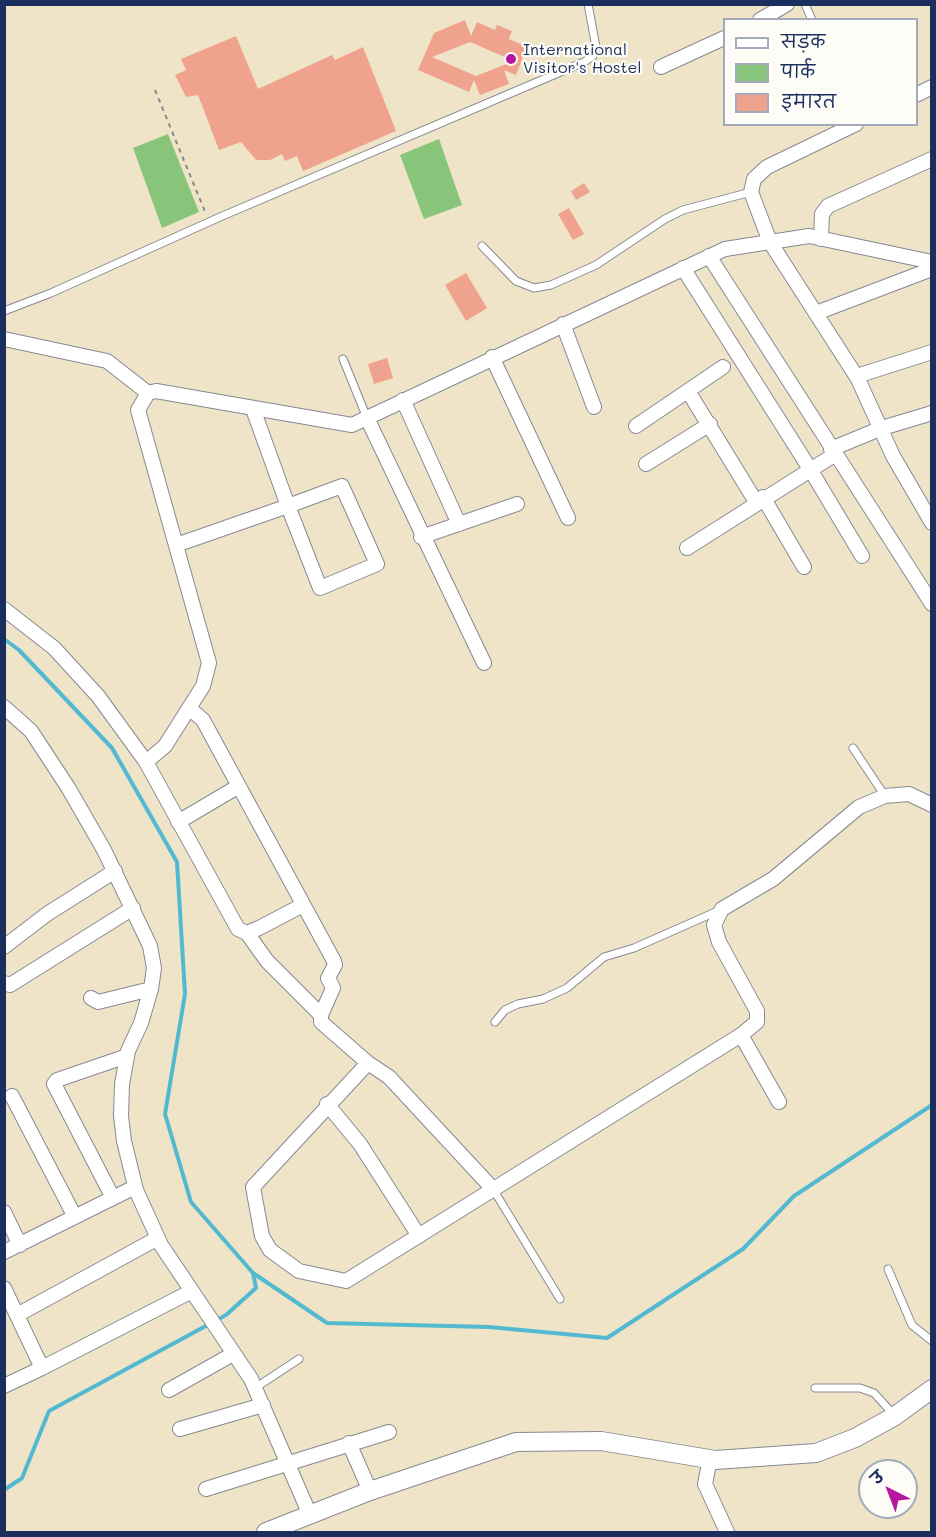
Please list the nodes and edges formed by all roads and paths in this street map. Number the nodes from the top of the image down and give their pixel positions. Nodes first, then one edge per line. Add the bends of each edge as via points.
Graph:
1 (588, 4) edge
2 (787, 4) edge
3 (805, 4) edge
4 (763, 18) edge
5 (811, 18) edge
6 (723, 38) edge
7 (660, 67) dead end
8 (932, 87) edge
9 (155, 90) dead end
10 (918, 94) edge
11 (852, 126) edge
12 (932, 159) edge
13 (751, 192) junction
14 (210, 222) junction
15 (821, 239) junction
16 (770, 242) junction
17 (482, 246) dead end
18 (709, 256) junction
19 (932, 262) edge
20 (683, 268) junction
21 (932, 269) edge
22 (4, 311) edge
23 (816, 314) junction
24 (563, 324) junction
25 (4, 339) edge
26 (932, 352) edge
27 (492, 357) junction
28 (343, 359) dead end
29 (723, 367) dead end
30 (858, 379) junction
31 (688, 391) junction
32 (148, 393) junction
33 (403, 400) junction
34 (594, 407) dead end
35 (253, 409) junction
36 (932, 413) edge
37 (367, 418) junction
38 (710, 424) junction
39 (636, 426) dead end
40 (882, 429) junction
41 (833, 452) junction
42 (646, 464) dead end
43 (810, 469) junction
44 (760, 500) junction
45 (517, 504) dead end
46 (288, 506) junction
47 (568, 518) dead end
48 (932, 523) edge
49 (459, 524) junction
50 (422, 537) junction
51 (176, 545) junction
52 (687, 548) dead end
53 (862, 556) dead end
54 (804, 567) dead end
55 (932, 604) edge
56 (4, 609) edge
57 (484, 663) dead end
58 (4, 707) edge
59 (189, 708) junction
60 (853, 748) dead end
61 (146, 762) junction
62 (239, 786) junction
63 (885, 796) junction
64 (932, 805) edge
65 (178, 822) junction
66 (115, 872) junction
67 (303, 905) junction
68 (133, 908) junction
69 (722, 909) junction
70 (247, 933) junction
71 (4, 947) edge
72 (4, 983) edge
73 (151, 988) junction
74 (91, 998) dead end
75 (321, 1015) junction
76 (495, 1022) dead end
77 (741, 1035) junction
78 (127, 1056) junction
79 (368, 1063) junction
80 (12, 1096) dead end
81 (779, 1102) dead end
82 (327, 1104) junction
83 (135, 1187) junction
84 (493, 1189) junction
85 (113, 1198) junction
86 (4, 1212) edge
87 (75, 1217) junction
88 (420, 1236) junction
89 (158, 1238) junction
90 (20, 1245) junction
91 (4, 1252) edge
92 (888, 1269) dead end
93 (4, 1288) edge
94 (190, 1292) junction
95 (560, 1299) dead end
96 (17, 1315) junction
97 (932, 1341) edge
98 (233, 1354) junction
99 (299, 1359) dead end
100 (42, 1368) junction
101 (4, 1386) edge
102 (255, 1388) junction
103 (815, 1388) dead end
104 (932, 1389) edge
105 (169, 1390) dead end
106 (932, 1399) edge
107 (263, 1405) junction
108 (895, 1416) junction
109 (180, 1429) dead end
110 (389, 1432) dead end
111 (349, 1443) junction
112 (286, 1462) junction
113 (708, 1463) junction
114 (206, 1489) dead end
115 (370, 1491) junction
116 (310, 1515) junction
117 (280, 1531) edge
118 (726, 1533) edge

1 - 14 lane via 596,47 593,56 584,62
2 - 4 street
3 - 5 lane
6 - 7 street
8 - 10 street
9 - 14 path
11 - 13 street via 767,167 754,179
12 - 15 street via 828,206 822,214
13 - 16 street
13 - 17 lane via 683,210 596,265 551,285 534,288 516,281
14 - 22 lane
15 - 16 street via 809,236
15 - 19 street
16 - 18 street via 725,249
16 - 23 street
18 - 20 street
18 - 41 street
20 - 24 street
20 - 43 street
21 - 23 street
23 - 30 street
24 - 27 street
24 - 34 street
25 - 32 street via 107,361
26 - 30 street via 862,374
27 - 33 street
27 - 47 street
28 - 37 lane
29 - 31 street
30 - 40 street
31 - 38 street
31 - 39 street
32 - 35 street via 156,391
32 - 51 street via 138,410
33 - 37 street
33 - 49 street
35 - 37 street via 352,425
35 - 46 street
36 - 40 street
37 - 50 street
38 - 42 street
38 - 44 street
40 - 41 street
40 - 48 street
41 - 43 street
41 - 55 street
43 - 44 street
43 - 53 street
44 - 52 street
44 - 54 street
45 - 49 street
46 - 46 street via 342,486 377,564 320,588
46 - 51 street
49 - 50 street
50 - 57 street
51 - 59 street via 209,663 203,686
56 - 61 street via 54,648 98,696
58 - 66 street via 30,731 69,789
59 - 61 street via 165,746
59 - 62 street via 203,720
60 - 63 lane
61 - 65 street
62 - 65 street
62 - 67 street
63 - 64 street via 909,794
63 - 69 street via 859,807 772,879
65 - 70 street via 233,923
66 - 68 street
66 - 71 street via 46,914
67 - 70 street
67 - 75 street via 335,965 328,978 333,988
68 - 72 street via 10,985
68 - 73 street via 150,946 154,968
69 - 76 lane via 604,957 567,988 504,1010
69 - 77 street via 714,925 719,942 757,1011 757,1022
70 - 75 street via 267,961
73 - 74 street via 98,1002
73 - 78 street
75 - 79 street via 325,1028
77 - 81 street
77 - 84 street
78 - 83 street via 121,1116
78 - 85 street via 54,1084
79 - 82 street
79 - 84 street via 389,1077
80 - 87 street
82 - 88 street via 360,1144
82 - 88 street via 253,1187 262,1236 270,1250 299,1271 346,1281
83 - 85 street
83 - 89 street
84 - 88 street
84 - 95 lane
85 - 87 street
86 - 90 street
87 - 90 street
89 - 94 street
89 - 96 street
90 - 91 street
92 - 97 lane via 912,1325
93 - 96 street
94 - 98 street
94 - 100 street
96 - 100 street
98 - 102 street
98 - 105 street
99 - 102 lane
100 - 101 street
102 - 107 street
103 - 108 lane via 860,1388 873,1393
104 - 108 street
106 - 113 street via 900,1423 858,1446 818,1461 766,1467
107 - 109 street
107 - 112 street
108 - 113 street via 816,1453
110 - 111 street
111 - 112 street
111 - 115 street
112 - 114 street
112 - 116 street
113 - 115 street via 601,1441 516,1442
113 - 117 street via 600,1449 518,1450
113 - 118 street via 705,1484
115 - 116 street
116 - 117 street

